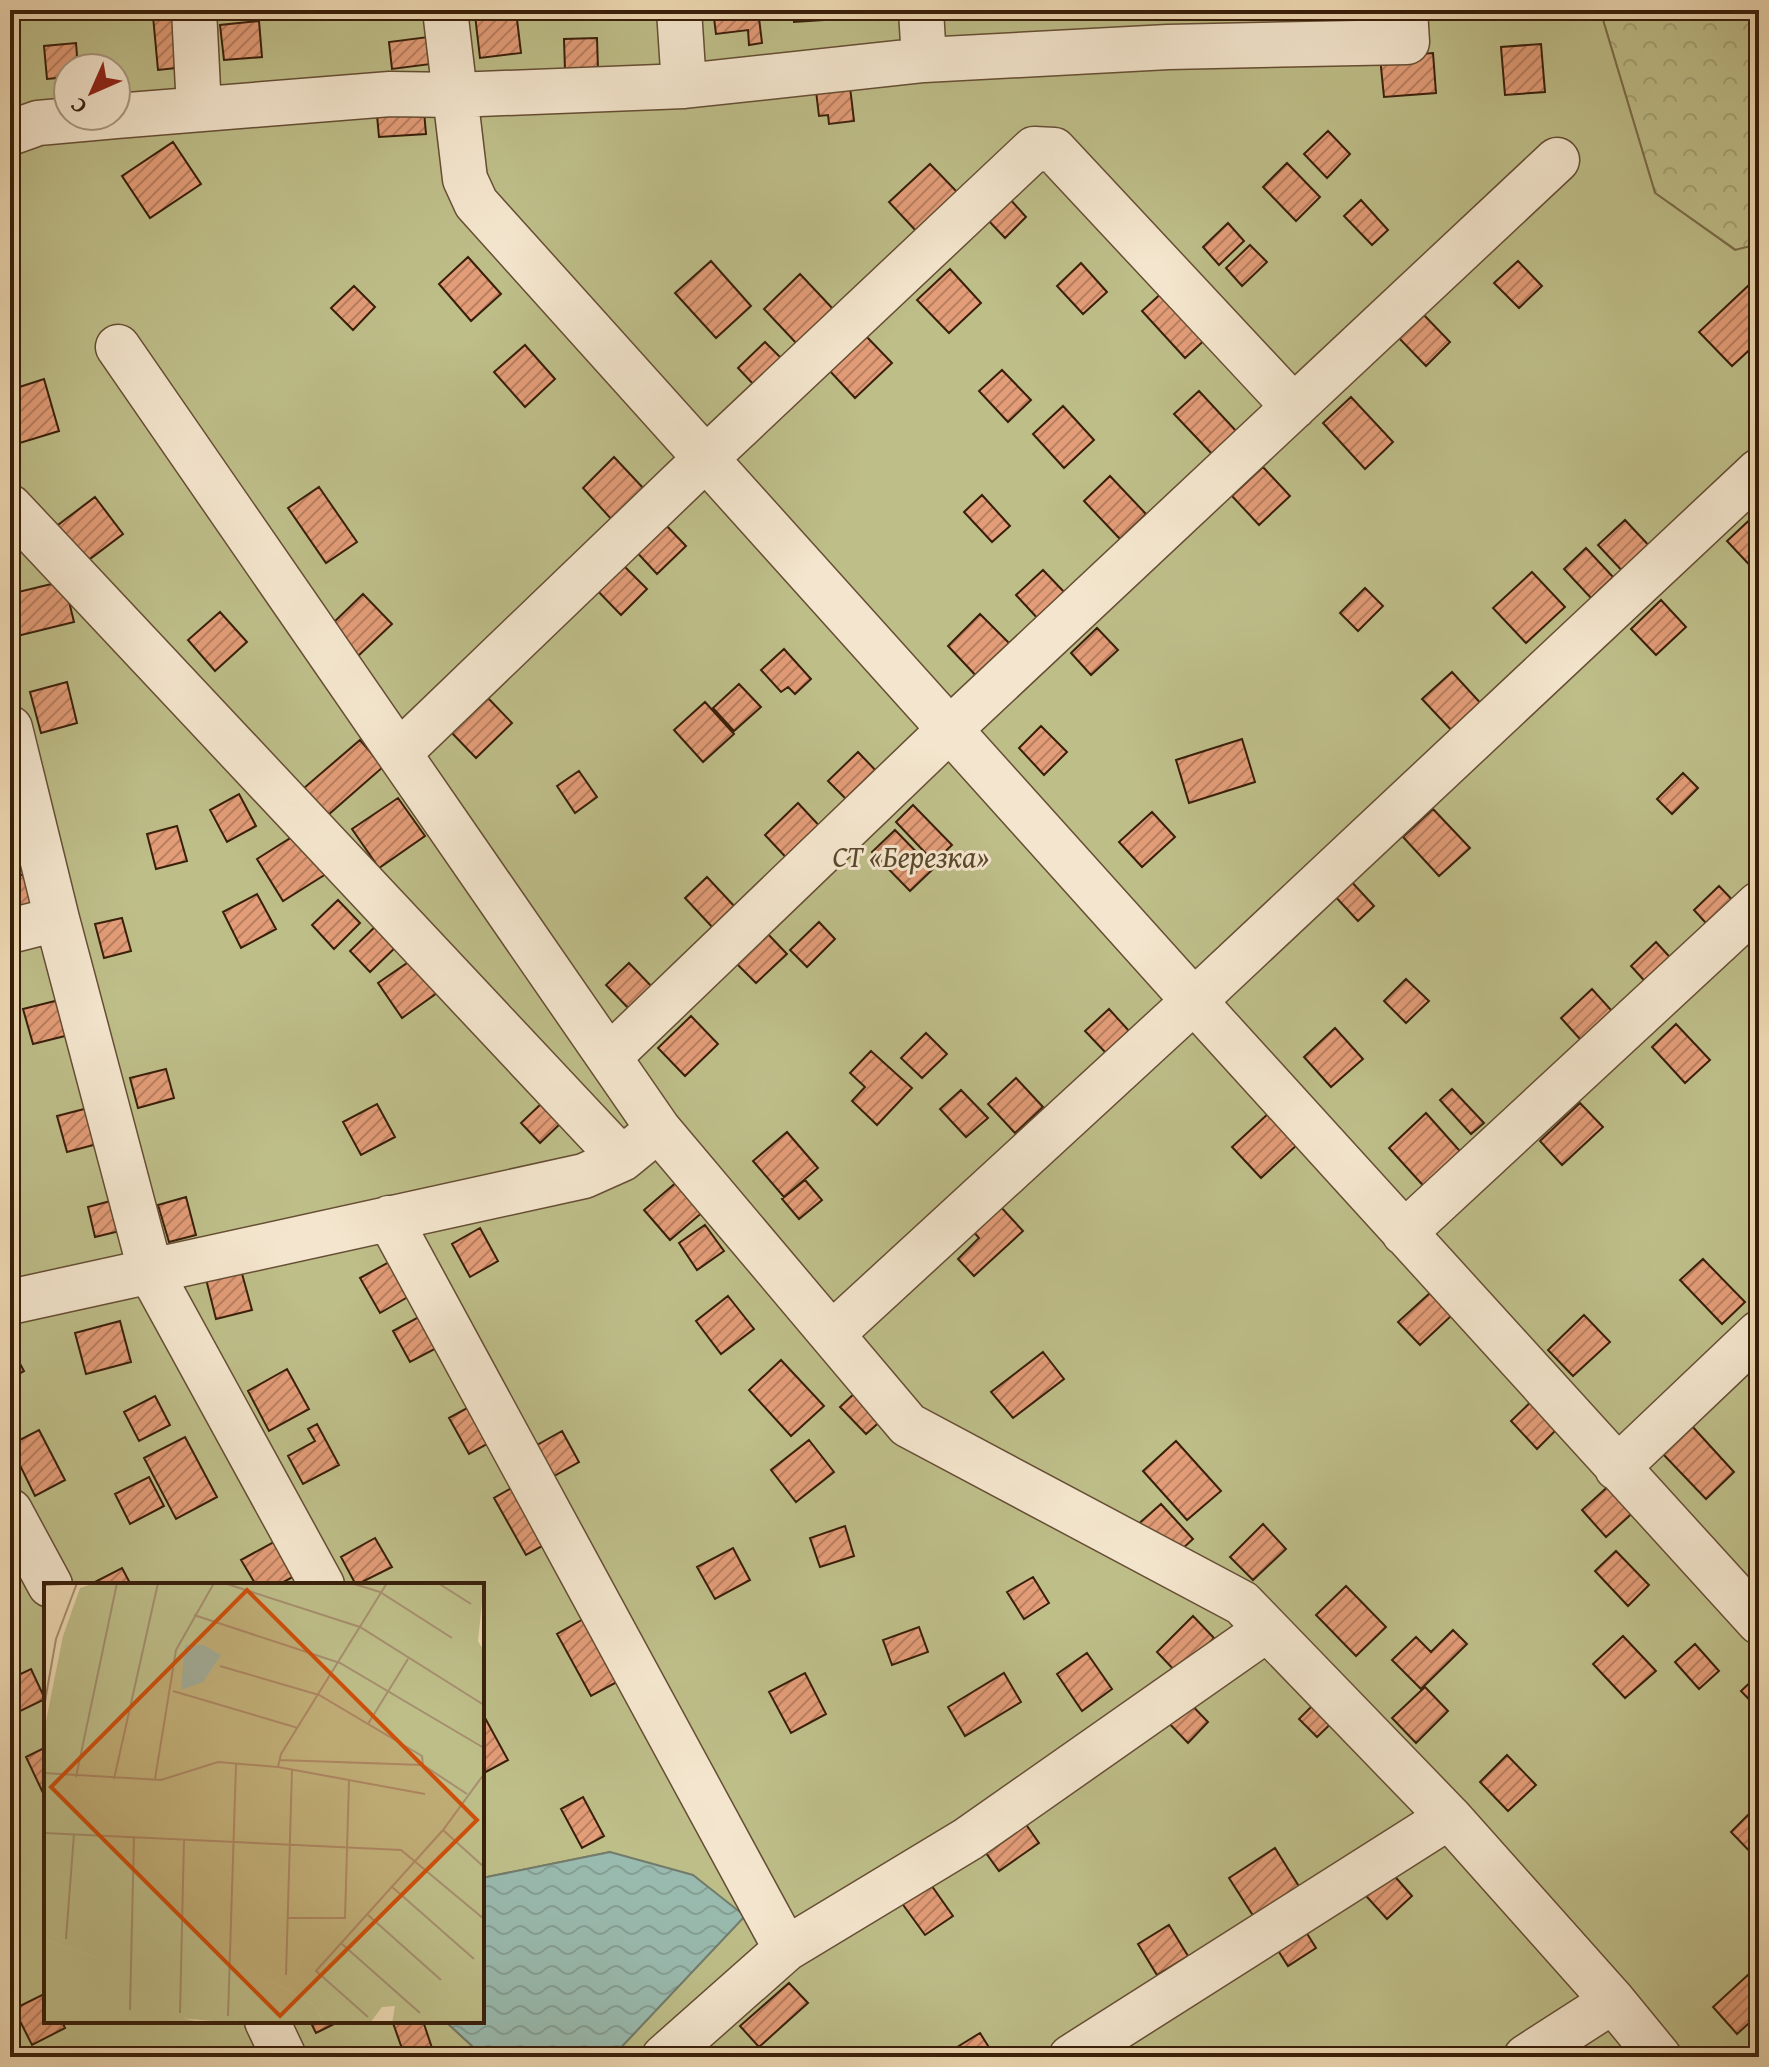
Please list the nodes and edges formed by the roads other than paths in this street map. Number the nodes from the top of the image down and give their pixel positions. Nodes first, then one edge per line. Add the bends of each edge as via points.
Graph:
1 (194, 10) edge
2 (445, 10) edge
3 (679, 10) edge
4 (921, 10) edge
5 (1406, 26) edge
6 (1167, 28) edge
7 (924, 60) junction
8 (684, 86) junction
9 (455, 95) junction
10 (199, 109) junction
11 (132, 115) edge
12 (52, 122) edge
13 (10, 133) edge
14 (1557, 160) dead end
15 (118, 347) dead end
16 (1294, 407) junction
17 (705, 459) junction
18 (1759, 471) edge
19 (10, 507) edge
20 (10, 728) edge
21 (949, 730) junction
22 (399, 753) junction
23 (1759, 904) edge
24 (57, 919) junction
25 (10, 931) edge
26 (1194, 1001) junction
27 (609, 1057) junction
28 (659, 1130) junction
29 (622, 1159) junction
30 (389, 1218) junction
31 (1404, 1233) junction
32 (151, 1273) junction
33 (10, 1302) edge
34 (1759, 1333) edge
35 (832, 1334) junction
36 (1617, 1468) junction
37 (10, 1511) edge
38 (49, 1583) edge
39 (321, 1583) edge
40 (1759, 1622) edge
41 (1266, 1630) junction
42 (1449, 1817) junction
43 (786, 1949) junction
44 (1613, 2001) junction
45 (268, 2023) edge
46 (284, 2057) edge
47 (664, 2057) edge
48 (1071, 2057) edge
49 (1526, 2057) edge
50 (1659, 2057) edge

1 - 10 street
2 - 9 street
3 - 8 street
4 - 7 street
5 - 6 street
6 - 7 street
7 - 8 street
8 - 9 street
9 - 10 street via 390,94
9 - 17 street via 465,179 476,203
10 - 11 street
12 - 13 street
14 - 16 street
15 - 22 street
16 - 17 street via 1054,150 1034,149
16 - 21 street
17 - 21 street
17 - 22 street
18 - 26 street
19 - 29 street
20 - 24 street
21 - 26 street
21 - 27 street
22 - 27 street
23 - 31 street
24 - 25 street
24 - 32 street
26 - 31 street
26 - 35 street
27 - 28 street
28 - 29 street
28 - 35 street
29 - 30 street via 584,1176
30 - 32 street
30 - 43 street
31 - 36 street
32 - 33 street
32 - 39 street
34 - 36 street
35 - 41 street via 908,1425 1242,1603
36 - 40 street
37 - 38 street
41 - 42 street
41 - 43 street via 968,1839
42 - 44 street
42 - 48 street
43 - 47 street
44 - 49 street
44 - 50 street
45 - 46 street

